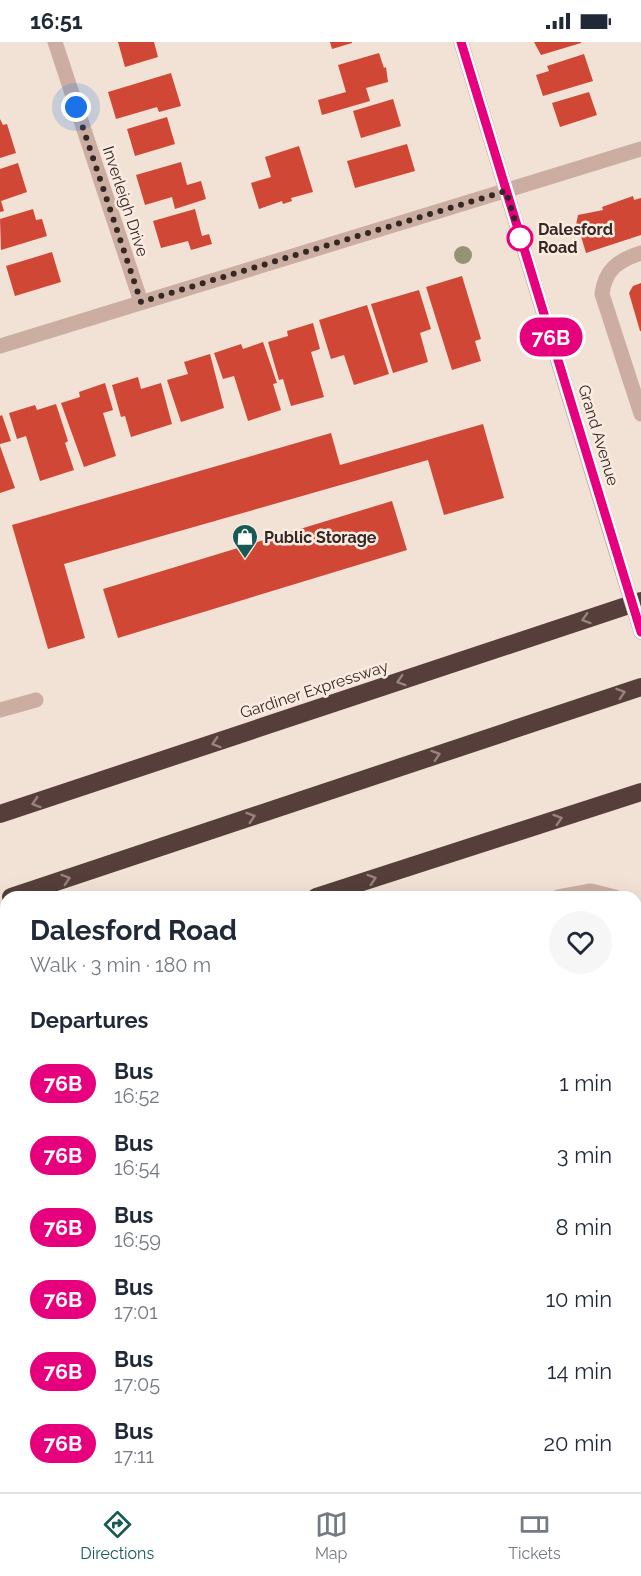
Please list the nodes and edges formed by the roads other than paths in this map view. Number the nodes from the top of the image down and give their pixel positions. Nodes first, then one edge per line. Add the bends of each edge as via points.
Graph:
1 (55, 42) edge
2 (460, 42) edge
3 (641, 149) edge
4 (506, 191) junction
5 (641, 253) edge
6 (141, 302) junction
7 (0, 346) edge
8 (641, 414) edge
9 (641, 601) edge
10 (641, 632) edge
11 (641, 687) edge
12 (36, 700) dead end
13 (0, 710) edge
14 (641, 792) edge
15 (0, 814) edge
16 (29, 891) edge
17 (335, 891) edge

1 - 6 street, Inverleigh Drive
2 - 4 street, Grand Avenue
3 - 4 street
4 - 6 street
4 - 10 street, Grand Avenue, bridge
5 - 8 street via 614,265 606,275 603,294
6 - 7 street
9 -> 15 highway, Gardiner Expressway
16 -> 11 highway
12 - 13 street
17 -> 14 highway

